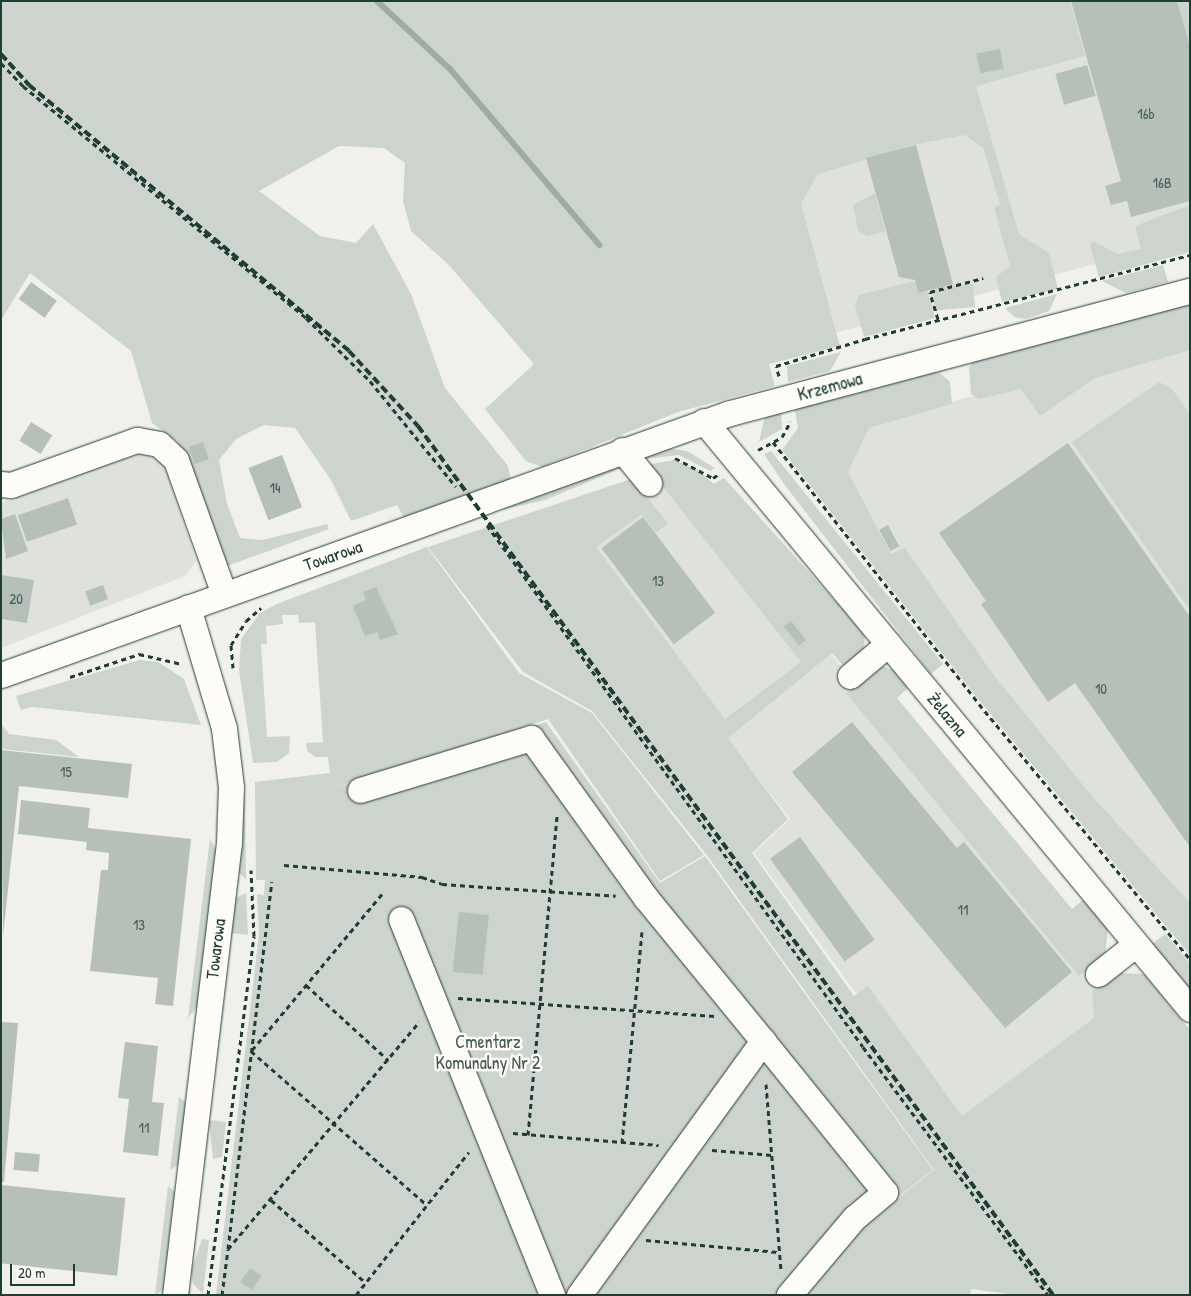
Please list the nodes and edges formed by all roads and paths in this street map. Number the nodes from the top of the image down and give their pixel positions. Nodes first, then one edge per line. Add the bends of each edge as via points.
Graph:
1 (1, 63) edge
2 (1190, 255) edge
3 (983, 278) dead end
4 (1190, 291) edge
5 (938, 319) junction
6 (785, 398) junction
7 (704, 421) junction
8 (773, 442) dead end
9 (622, 450) junction
10 (649, 483) dead end
11 (1, 484) edge
12 (478, 514) junction
13 (224, 594) junction
14 (264, 605) dead end
15 (188, 607) junction
16 (888, 644) junction
17 (231, 645) junction
18 (204, 655) junction
19 (177, 665) junction
20 (182, 672) dead end
21 (234, 673) dead end
22 (1, 676) edge
23 (850, 676) dead end
24 (66, 678) dead end
25 (560, 778) junction
26 (360, 790) dead end
27 (250, 859) dead end
28 (284, 865) dead end
29 (272, 882) dead end
30 (550, 893) junction
31 (382, 894) dead end
32 (646, 898) junction
33 (401, 919) dead end
34 (1136, 944) junction
35 (1190, 959) edge
36 (1098, 974) dead end
37 (306, 985) junction
38 (1190, 1009) edge
39 (763, 1041) junction
40 (251, 1051) junction
41 (388, 1060) dead end
42 (766, 1079) dead end
43 (486, 1131) junction
44 (528, 1135) junction
45 (622, 1143) junction
46 (686, 1148) junction
47 (772, 1155) junction
48 (271, 1200) dead end
49 (428, 1205) junction
50 (620, 1238) junction
51 (228, 1249) dead end
52 (779, 1252) junction
53 (366, 1283) junction
54 (786, 1286) edge
55 (175, 1295) edge
56 (208, 1295) edge
57 (356, 1295) edge
58 (552, 1295) edge
59 (579, 1295) edge
60 (1048, 1295) edge

1 - 12 path via 37,97 306,318 413,431
2 - 5 path
3 - 5 path via 930,292
4 - 6 street, Krzemowa
5 - 6 path via 776,366
6 - 7 street, Krzemowa
7 - 9 street, Krzemowa
7 - 16 street, Żelazna
8 - 35 path via 979,704
9 - 10 street
9 - 12 street, Krzemowa
11 - 13 street via 12,485 137,440 159,444 176,460
12 - 13 street, Towarowa
12 - 60 path via 862,1047
13 - 15 street, Towarowa
14 - 17 path via 246,621
15 - 18 street, Towarowa
15 - 22 street, Towarowa
16 - 23 street
16 - 34 street, Żelazna
17 - 18 path
17 - 21 path
18 - 19 path
18 - 55 street, Towarowa via 229,755 230,816
19 - 20 path
19 - 24 path via 160,656 140,654
25 - 26 street via 531,738
25 - 30 path
25 - 32 street
27 - 56 path via 254,936
28 - 30 path
29 - 40 path
30 - 32 path
30 - 44 path
31 - 37 path
32 - 39 street
32 - 45 path
33 - 43 street
34 - 36 street
34 - 38 street, Żelazna
37 - 40 path
37 - 41 path
39 - 46 street
39 - 54 street via 886,1192 854,1218
40 - 49 path
40 - 51 path
42 - 47 path
43 - 44 path
43 - 49 path
43 - 58 street
44 - 45 path
45 - 46 path
46 - 47 path
46 - 50 street
47 - 52 path
48 - 53 path
49 - 53 path
50 - 52 path
50 - 59 street
52 - 54 path
53 - 57 path

